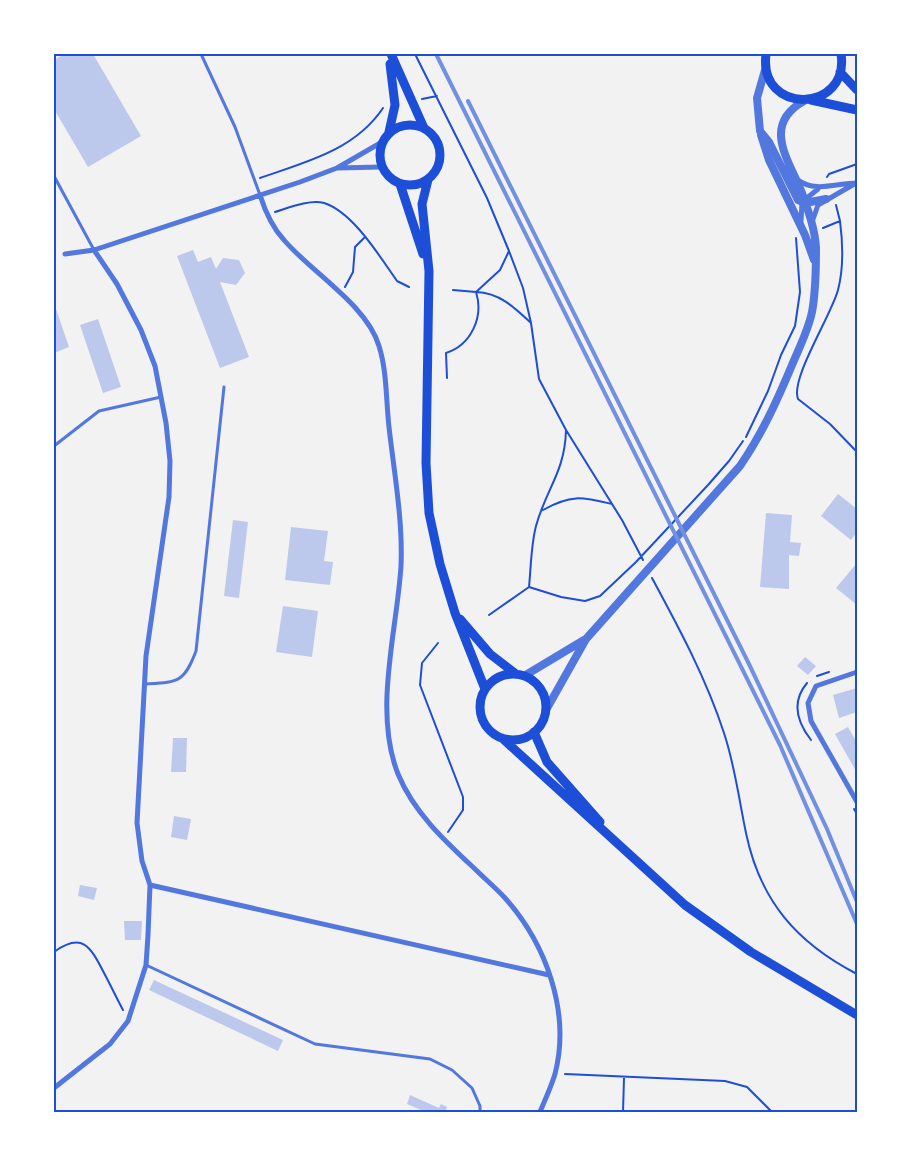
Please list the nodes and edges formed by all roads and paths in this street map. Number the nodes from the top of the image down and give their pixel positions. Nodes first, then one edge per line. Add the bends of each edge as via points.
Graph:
1 (202, 54) edge
2 (387, 54) edge
3 (391, 54) edge
4 (414, 54) edge
5 (766, 54) edge
6 (842, 54) edge
7 (765, 70) junction
8 (840, 72) junction
9 (857, 90) edge
10 (437, 96) junction
11 (808, 100) junction
12 (412, 101) junction
13 (395, 105) junction
14 (857, 110) edge
15 (424, 128) junction
16 (760, 131) junction
17 (389, 132) junction
18 (382, 142) junction
19 (857, 164) edge
20 (382, 167) junction
21 (336, 168) junction
22 (54, 176) edge
23 (795, 179) junction
24 (254, 180) junction
25 (428, 180) junction
26 (857, 183) edge
27 (400, 184) junction
28 (829, 185) junction
29 (820, 187) junction
30 (260, 195) junction
31 (830, 197) junction
32 (803, 201) junction
33 (266, 215) junction
34 (840, 221) junction
35 (812, 224) junction
36 (807, 232) junction
37 (364, 238) junction
38 (94, 250) junction
39 (508, 250) junction
40 (65, 254) dead end
41 (429, 271) junction
42 (409, 287) dead end
43 (453, 290) dead end
44 (476, 292) junction
45 (342, 295) junction
46 (531, 323) junction
47 (447, 378) dead end
48 (224, 387) dead end
49 (161, 397) junction
50 (566, 430) junction
51 (54, 446) edge
52 (857, 452) edge
53 (612, 504) junction
54 (542, 511) junction
55 (622, 520) dead end
56 (529, 587) junction
57 (664, 600) dead end
58 (455, 613) junction
59 (489, 615) dead end
60 (586, 638) junction
61 (438, 643) dead end
62 (857, 672) edge
63 (520, 675) junction
64 (145, 684) junction
65 (485, 690) junction
66 (546, 710) junction
67 (534, 732) junction
68 (502, 738) junction
69 (857, 802) edge
70 (442, 838) junction
71 (632, 858) junction
72 (150, 885) junction
73 (54, 952) edge
74 (146, 965) junction
75 (857, 974) edge
76 (550, 976) junction
77 (857, 1014) edge
78 (128, 1021) junction
79 (555, 1073) junction
80 (624, 1078) junction
81 (54, 1088) edge
82 (480, 1112) edge
83 (540, 1112) edge
84 (623, 1112) edge
85 (772, 1112) edge

1 - 24 lane via 235,127
2 - 13 main road via 393,73
3 - 12 main road
4 - 10 path
5 - 7 main road
6 - 8 main road
7 - 11 main road via 777,91
7 - 16 street via 757,98
8 - 9 main road
8 - 11 main road via 829,90
10 - 12 path
10 - 39 path via 487,198
11 - 14 main road
11 - 23 street via 789,112 780,136 781,147
12 - 15 main road
13 - 17 main road
13 - 24 path via 384,107 370,126 333,151
15 - 17 main road via 403,126
15 - 25 main road via 438,144 440,163
16 - 32 street via 769,142 795,196
16 - 36 street via 769,160
17 - 18 main road
18 - 20 main road via 379,158
18 - 21 street
19 - 28 path via 828,174
20 - 21 street
20 - 27 main road via 390,178
21 - 30 street
22 - 38 lane
23 - 29 street via 807,186
23 - 32 street
24 - 30 lane
25 - 27 main road via 414,185
25 - 41 main road via 422,204
26 - 28 street
26 - 31 street
27 - 41 main road
28 - 29 street
29 - 32 street
30 - 33 street
30 - 38 street
31 - 32 street
31 - 34 path
31 - 35 street via 818,205
32 - 35 street
32 - 36 street via 800,216
33 - 37 path via 323,202 346,215
33 - 45 street via 283,239
34 - 36 path
34 - 52 path via 843,248 838,290 823,330 800,372 796,394
35 - 36 street
36 - 56 path via 798,236 794,243 799,263 800,292 795,326 765,399 729,462 600,596 586,600 561,598
36 - 60 street via 815,262 815,293 805,335 758,440 718,493
37 - 42 path via 397,281
37 - 45 path via 355,247 352,272
38 - 40 street
38 - 49 street via 117,284 141,330 155,366
39 - 44 path via 500,270
39 - 46 path via 523,288
41 - 58 main road via 426,463 429,513
43 - 44 path
44 - 46 path via 491,293 510,304
44 - 47 path via 480,304 479,318 459,349 446,353
45 - 70 street via 362,315 379,344 385,386 401,563 388,687 388,730 398,772 411,800
46 - 50 path via 539,379
48 - 64 lane via 196,651 188,672 172,682
49 - 51 lane via 100,411
49 - 64 street via 170,461 169,497 146,656
50 - 53 path
50 - 54 path via 566,448
53 - 54 path via 584,497 570,498
53 - 55 path
54 - 56 path via 536,526
56 - 59 path
57 - 75 path via 703,676 724,734 740,794 746,834 765,891 803,938
58 - 63 main road via 490,654
58 - 65 main road
60 - 63 street
60 - 66 street
61 - 70 path via 422,663 420,685 463,797 463,810
62 - 69 street via 816,686 808,703 811,722
63 - 65 main road via 507,674 493,681
63 - 66 main road via 540,687 546,700
64 - 72 street via 137,824 142,861
65 - 68 main road via 480,709 482,720 490,731
66 - 67 main road
67 - 68 main road via 516,740
67 - 71 main road via 547,762
68 - 71 main road
70 - 76 street via 505,898 525,924
71 - 77 main road via 718,931
72 - 74 street
72 - 76 street
73 - 78 path via 64,945 78,942 92,948
74 - 78 street
74 - 82 lane via 315,1044 430,1059 452,1070 472,1088
76 - 79 street via 558,1004 560,1038
78 - 81 street via 103,1050
79 - 80 path
79 - 83 street
80 - 84 path
80 - 85 path via 725,1081 746,1087

